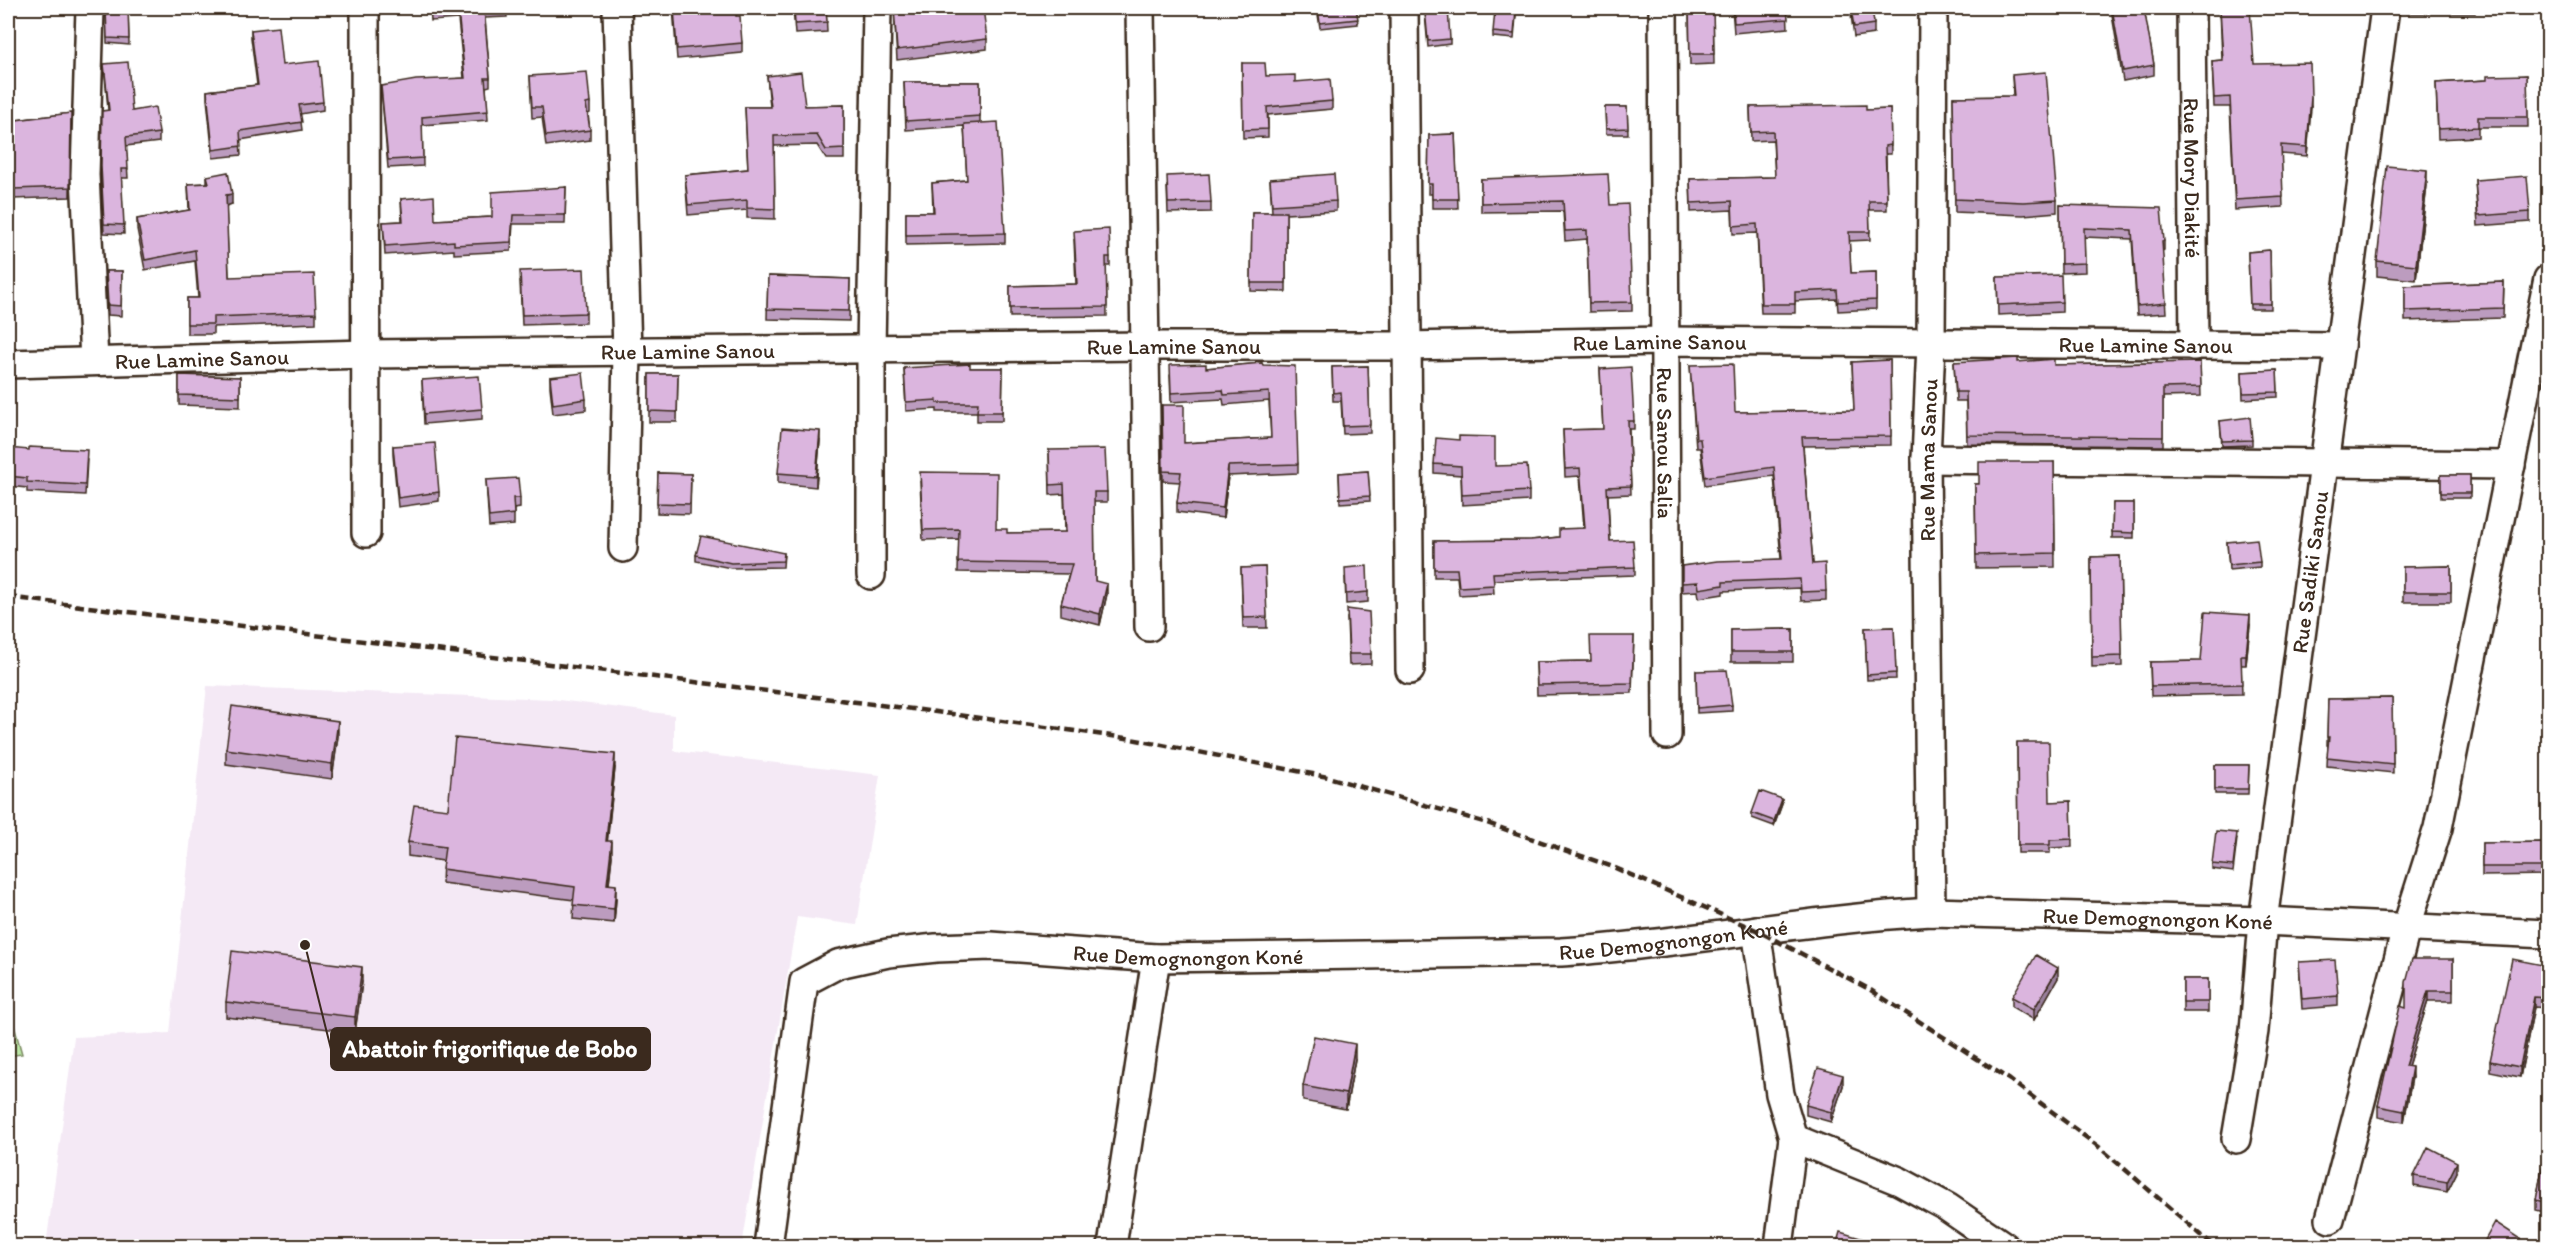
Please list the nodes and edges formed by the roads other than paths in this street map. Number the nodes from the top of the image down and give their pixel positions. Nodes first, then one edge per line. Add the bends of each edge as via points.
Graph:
1 (90, 8) edge
2 (365, 8) edge
3 (617, 8) edge
4 (877, 8) edge
5 (1140, 8) edge
6 (1404, 8) edge
7 (1663, 8) edge
8 (1933, 8) edge
9 (2192, 8) edge
10 (2385, 8) edge
11 (2548, 279) edge
12 (1664, 341) junction
13 (1931, 344) junction
14 (1146, 346) junction
15 (1406, 346) junction
16 (2194, 346) junction
17 (2340, 346) junction
18 (871, 349) junction
19 (627, 352) junction
20 (367, 354) junction
21 (94, 361) junction
22 (8, 364) edge
23 (1926, 459) junction
24 (2326, 464) junction
25 (2511, 465) junction
26 (366, 533) dead end
27 (622, 548) dead end
28 (871, 575) dead end
29 (1149, 627) dead end
30 (1410, 670) dead end
31 (1668, 735) dead end
32 (1931, 912) junction
33 (2263, 921) junction
34 (2406, 929) junction
35 (1756, 930) junction
36 (2548, 934) edge
37 (1156, 958) junction
38 (1794, 1138) junction
39 (2236, 1139) dead end
40 (2330, 1219) dead end
41 (768, 1246) edge
42 (1112, 1246) edge
43 (1779, 1246) edge
44 (2004, 1246) edge

1 - 21 street via 85,176
2 - 20 street
3 - 19 street
4 - 18 street
5 - 14 street
6 - 15 street
7 - 12 street, Rue Sanou Salia
8 - 13 street, Rue Mama Sanou
9 - 16 street, Rue Mory Diakité
10 - 17 street, Rue Sadiki Sanou
11 - 25 street
12 - 13 street, Rue Lamine Sanou
12 - 15 street, Rue Lamine Sanou
12 - 31 street, Rue Sanou Salia
13 - 16 street, Rue Lamine Sanou
13 - 23 street, Rue Mama Sanou
14 - 15 street, Rue Lamine Sanou
14 - 18 street, Rue Lamine Sanou
14 - 29 street
15 - 30 street
16 - 17 street, Rue Lamine Sanou
17 - 24 street, Rue Sadiki Sanou
18 - 19 street, Rue Lamine Sanou
18 - 28 street
19 - 20 street, Rue Lamine Sanou
19 - 27 street
20 - 21 street, Rue Lamine Sanou
20 - 26 street
21 - 22 street, Rue Lamine Sanou
23 - 24 street
23 - 32 street, Rue Mama Sanou
24 - 25 street
24 - 33 street, Rue Sadiki Sanou
25 - 34 street via 2440,818
32 - 33 street, Rue Demognongon Koné
32 - 35 street, Rue Demognongon Koné
33 - 34 street, Rue Demognongon Koné
33 - 39 street, Rue Sadiki Sanou via 2254,1032
34 - 36 street, Rue Demognongon Koné
34 - 40 street
35 - 37 street, Rue Demognongon Koné via 1561,952
35 - 38 street via 1780,1094
37 - 41 street, Rue Demognongon Koné via 991,946 936,948 838,964 804,982
37 - 42 street
38 - 43 street
38 - 44 street via 1899,1181 1947,1207

